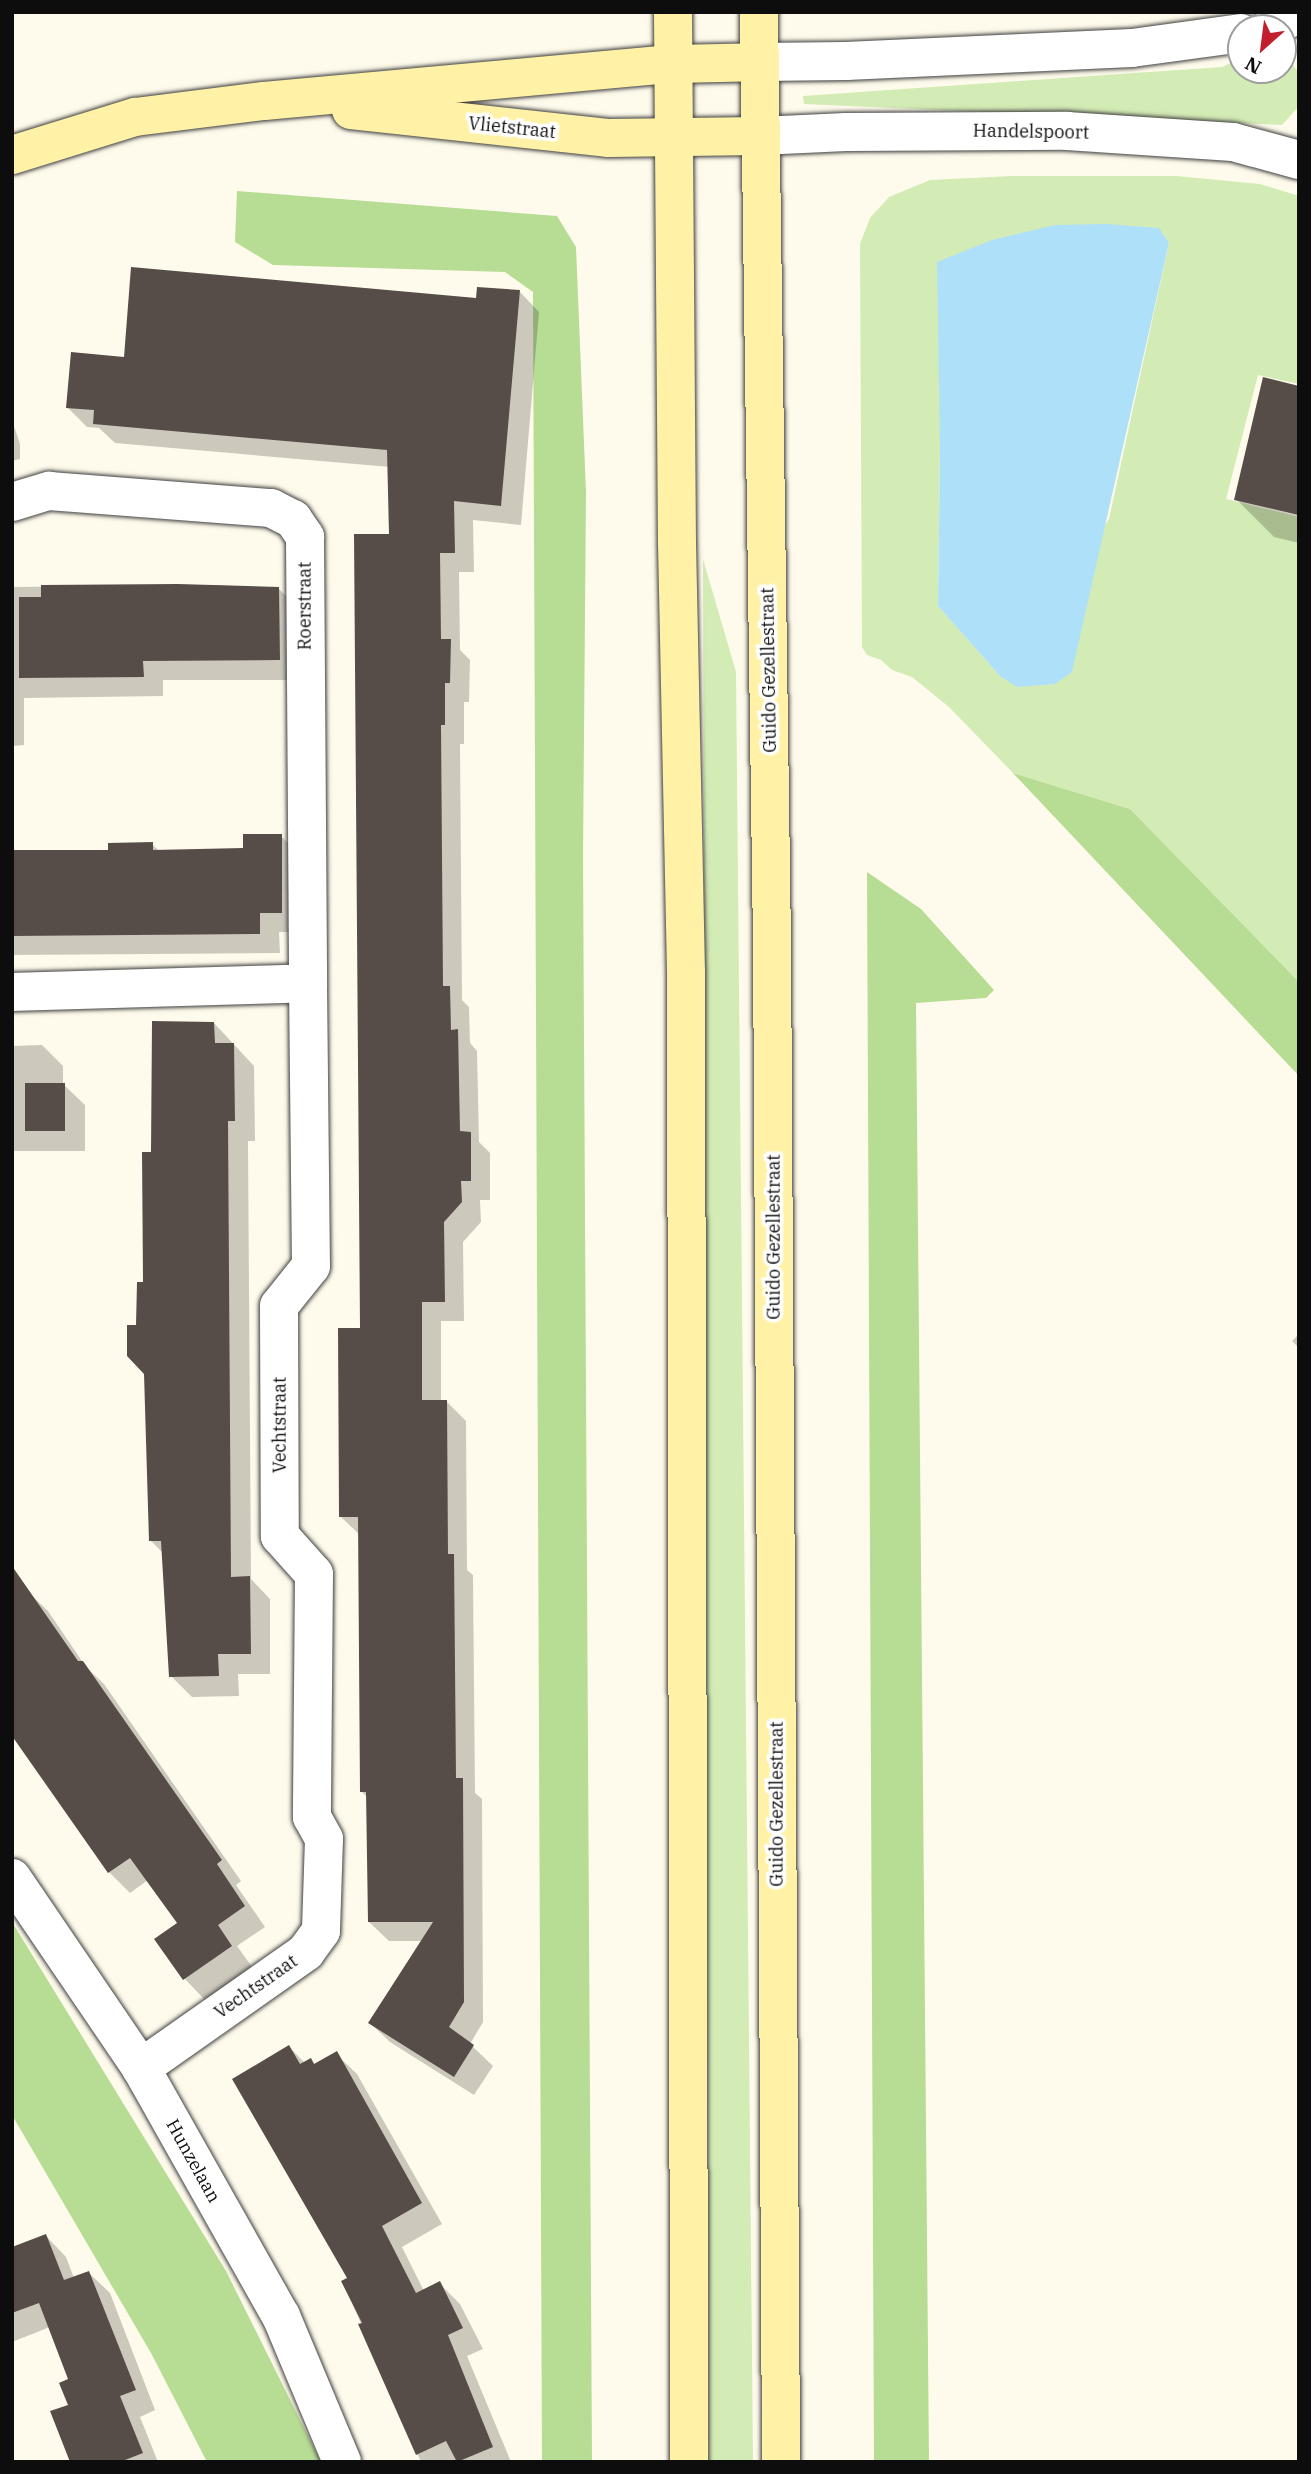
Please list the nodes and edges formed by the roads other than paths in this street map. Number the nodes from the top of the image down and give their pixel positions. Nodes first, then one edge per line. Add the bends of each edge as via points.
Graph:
1 (673, 12) edge
2 (759, 12) edge
3 (1227, 35) edge
4 (760, 62) junction
5 (674, 64) junction
6 (264, 101) junction
7 (761, 136) junction
8 (674, 138) junction
9 (12, 155) edge
10 (1299, 160) edge
11 (12, 502) edge
12 (308, 983) junction
13 (12, 992) edge
14 (12, 1878) edge
15 (141, 2068) junction
16 (342, 2462) edge
17 (689, 2462) edge
18 (781, 2462) edge

1 - 5 main road
2 - 4 main road, Guido Gezellestraat
3 - 4 street via 1132,48
4 - 5 main road, Vlietstraat
4 - 7 main road, Guido Gezellestraat
5 - 6 main road, Vlietstraat
5 - 8 main road
6 - 8 main road, Vlietstraat via 609,138
6 - 9 main road, Vlietstraat via 135,117
7 - 8 main road, Vlietstraat
7 - 10 street, Handelspoort via 1067,131 1233,142
7 - 18 main road, Guido Gezellestraat via 772,941
8 - 17 main road via 686,986
11 - 12 street, Roerstraat via 48,492 271,508 293,519 305,537
12 - 13 street
12 - 15 street, Vechtstraat via 312,1266 279,1306 280,1536 314,1574 312,1817 324,1839 321,1931 306,1952
14 - 15 street, Hunzelaan
15 - 16 street, Hunzelaan via 281,2315

